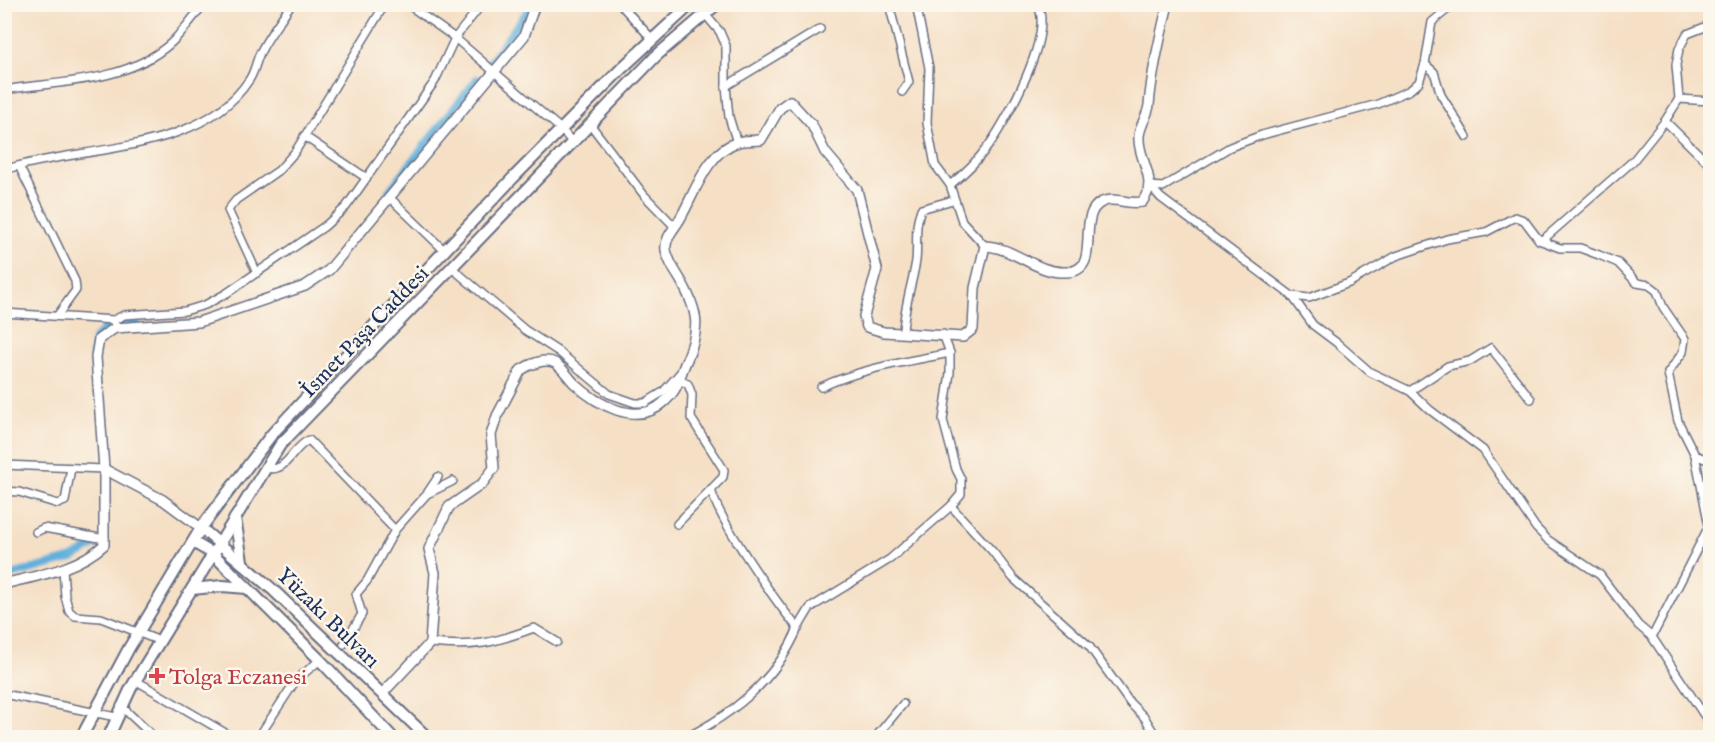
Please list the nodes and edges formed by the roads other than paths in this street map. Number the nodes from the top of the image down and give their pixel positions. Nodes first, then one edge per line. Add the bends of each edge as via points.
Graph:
1 (204, 4) edge
2 (291, 4) edge
3 (385, 4) edge
4 (407, 4) edge
5 (482, 4) edge
6 (535, 4) edge
7 (620, 4) edge
8 (692, 4) edge
9 (717, 4) edge
10 (889, 4) edge
11 (916, 4) edge
12 (1037, 4) edge
13 (1167, 4) edge
14 (1454, 4) edge
15 (705, 14) junction
16 (1710, 25) edge
17 (820, 29) dead end
18 (455, 38) junction
19 (653, 40) junction
20 (1425, 64) junction
21 (494, 74) junction
22 (726, 86) junction
23 (4, 90) edge
24 (902, 92) dead end
25 (1679, 99) junction
26 (1710, 101) edge
27 (1665, 121) junction
28 (590, 124) junction
29 (562, 130) junction
30 (304, 136) junction
31 (1467, 137) dead end
32 (572, 142) junction
33 (737, 142) junction
34 (1710, 165) edge
35 (19, 166) junction
36 (4, 170) edge
37 (365, 177) junction
38 (950, 185) junction
39 (1150, 186) junction
40 (390, 198) junction
41 (953, 200) junction
42 (675, 227) junction
43 (1539, 240) junction
44 (985, 246) junction
45 (445, 251) junction
46 (452, 268) junction
47 (257, 273) junction
48 (1292, 296) junction
49 (4, 313) edge
50 (57, 316) junction
51 (114, 324) junction
52 (903, 332) junction
53 (943, 334) junction
54 (950, 353) junction
55 (683, 367) junction
56 (681, 381) junction
57 (821, 387) dead end
58 (1410, 391) junction
59 (1530, 399) dead end
60 (1695, 455) junction
61 (1710, 461) edge
62 (4, 465) edge
63 (71, 468) junction
64 (266, 468) junction
65 (104, 469) junction
66 (438, 477) dead end
67 (453, 481) dead end
68 (711, 489) junction
69 (4, 491) edge
70 (427, 494) junction
71 (951, 506) junction
72 (234, 518) junction
73 (677, 524) dead end
74 (201, 528) junction
75 (395, 530) junction
76 (36, 532) dead end
77 (105, 539) junction
78 (193, 542) junction
79 (220, 542) junction
80 (213, 554) junction
81 (242, 561) junction
82 (63, 569) junction
83 (4, 584) edge
84 (247, 588) junction
85 (192, 589) junction
86 (798, 628) junction
87 (139, 633) junction
88 (1652, 637) junction
89 (160, 641) junction
90 (557, 642) dead end
91 (430, 643) junction
92 (344, 644) dead end
93 (320, 660) junction
94 (135, 680) junction
95 (4, 694) edge
96 (382, 694) junction
97 (903, 704) dead end
98 (121, 706) junction
99 (93, 712) junction
100 (116, 717) junction
101 (1710, 724) edge
102 (81, 738) edge
103 (108, 738) edge
104 (155, 738) edge
105 (234, 738) edge
106 (258, 738) edge
107 (393, 738) edge
108 (428, 738) edge
109 (685, 738) edge
110 (875, 738) edge
111 (1157, 738) edge

1 - 23 street via 171,43 141,64 118,73
2 - 35 street via 261,50 249,80 231,101 196,125 144,143
3 - 30 street
4 - 18 street
5 - 18 street
6 - 21 street via 524,36
7 - 19 street
8 - 19 main road
9 - 15 main road, İsmet Paşa Caddesi
10 - 24 street via 909,82
11 - 38 street via 929,68 927,123 935,165
12 - 38 street via 1042,12 1041,23 1030,70 988,147
13 - 39 street via 1149,89 1149,107 1139,136
14 - 20 street via 1432,22
15 - 22 street via 726,46
15 - 28 main road, İsmet Paşa Caddesi via 656,56
16 - 25 street via 1687,34 1679,50
17 - 22 street
18 - 21 street
18 - 37 street via 435,81
19 - 29 main road
20 - 31 street via 1434,72 1441,95
20 - 39 street via 1419,82 1410,90 1378,104 1262,135 1230,147 1163,187
21 - 29 street
21 - 40 street
22 - 33 street via 729,117
25 - 26 street
25 - 27 street
27 - 34 street
27 - 43 street via 1633,161
28 - 32 main road, İsmet Paşa Caddesi
28 - 42 street via 644,195
29 - 32 street
29 - 45 main road
30 - 37 street
30 - 47 street via 279,170 228,210
32 - 46 main road, İsmet Paşa Caddesi
33 - 42 street via 703,173
33 - 52 street via 760,140 780,108 790,101 799,108 825,152 857,190 877,269 864,316 867,327
35 - 36 street
35 - 50 street via 75,281 76,290
37 - 47 street via 346,207 304,242
38 - 41 street
39 - 44 street via 1142,202 1109,199 1098,203 1088,228 1088,255 1083,266 1070,273 1042,268 1004,249
39 - 48 street via 1207,234
40 - 45 street
40 - 51 street via 329,270 305,286 199,322
41 - 44 street via 962,221
41 - 52 street via 921,209 915,223 916,260
42 - 55 street via 666,249 692,299 697,318 692,349
43 - 48 street via 1524,220 1515,218 1486,232 1447,239 1396,256 1309,298
43 - 60 street via 1599,255 1618,264 1637,283 1657,291 1684,339 1683,352 1668,373 1678,421
44 - 53 street via 975,288 973,329 963,337
45 - 74 main road via 272,434
46 - 55 street via 609,394 645,403 668,387
46 - 64 main road, İsmet Paşa Caddesi via 280,445
47 - 51 street via 205,305 184,311 124,315
48 - 58 street via 1312,326 1370,372
49 - 50 street
50 - 51 street
51 - 65 street via 99,339 96,357
52 - 53 street
53 - 54 street
54 - 57 street via 880,366
54 - 71 street via 949,392 942,420 962,479 961,494
55 - 56 street
56 - 68 street via 688,384 692,395 691,418 724,470 723,477
56 - 91 street via 665,402 653,411 637,414 593,399 556,363 547,361 521,370 491,435 494,468 482,484 449,507 429,549 435,573
58 - 59 street via 1448,366 1470,361 1491,348
58 - 88 street via 1483,450 1536,528 1600,574 1638,625
60 - 61 street
60 - 88 street via 1710,526
62 - 63 street
63 - 65 street
63 - 69 street via 65,501 58,504
64 - 72 main road, İsmet Paşa Caddesi
64 - 75 street via 280,467 297,447 309,440
65 - 74 street via 163,500
65 - 77 street
66 - 70 street
67 - 70 street
68 - 73 street
68 - 86 street via 736,537
70 - 75 street
71 - 86 street via 890,560 810,608
71 - 111 street via 1013,578 1089,646
72 - 79 main road, İsmet Paşa Caddesi
72 - 81 main road
74 - 78 main road
74 - 79 main road, Yüzakı Bulvarı
75 - 92 street via 356,594 363,614
76 - 77 street via 45,528
77 - 82 street via 104,545 89,558
78 - 80 main road, Yüzakı Bulvarı
78 - 87 main road
79 - 80 main road, İsmet Paşa Caddesi
79 - 81 main road, Yüzakı Bulvarı
80 - 84 main road, Yüzakı Bulvarı
80 - 85 main road, İsmet Paşa Caddesi
81 - 96 main road, Yüzakı Bulvarı
82 - 83 street
82 - 87 street via 69,611
84 - 85 main road
84 - 93 main road, Yüzakı Bulvarı
85 - 89 main road, İsmet Paşa Caddesi
86 - 109 street via 790,648 758,689 730,713
87 - 89 street
87 - 99 main road
88 - 101 street
89 - 94 main road, İsmet Paşa Caddesi
90 - 91 street via 534,628 486,644
91 - 96 street
93 - 106 street via 296,680
93 - 107 main road, Yüzakı Bulvarı
94 - 98 main road, İsmet Paşa Caddesi
94 - 105 street
95 - 99 street
96 - 108 main road, Yüzakı Bulvarı
97 - 110 street
98 - 100 main road, İsmet Paşa Caddesi
98 - 104 street
99 - 100 street
99 - 102 main road
100 - 103 main road, İsmet Paşa Caddesi

